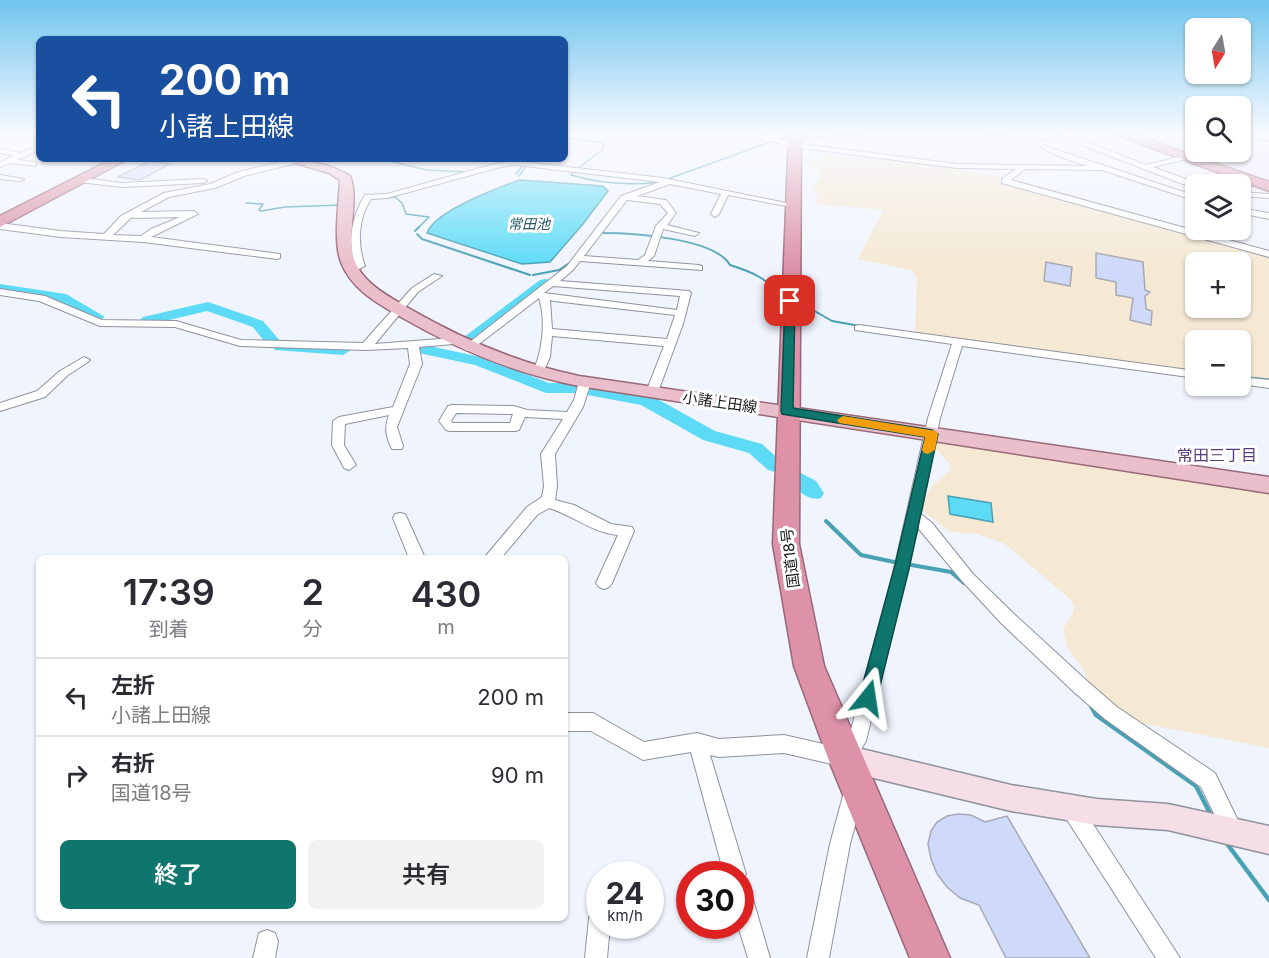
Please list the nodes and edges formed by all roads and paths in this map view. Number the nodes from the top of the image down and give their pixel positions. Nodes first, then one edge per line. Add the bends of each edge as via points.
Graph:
1 (0, 177) edge
2 (74, 177) edge
3 (88, 177) edge
4 (234, 177) edge
5 (343, 177) edge
6 (456, 177) edge
7 (630, 177) edge
8 (789, 177) edge
9 (1011, 177) edge
10 (1128, 177) edge
11 (1240, 177) edge
12 (20, 179) dead end
13 (82, 180) junction
14 (666, 181) junction
15 (212, 186) junction
16 (1269, 187) edge
17 (726, 192) junction
18 (1185, 195) edge
19 (1251, 195) edge
20 (627, 196) junction
21 (1269, 196) edge
22 (792, 205) junction
23 (1251, 212) edge
24 (0, 214) edge
25 (715, 214) dead end
26 (130, 215) junction
27 (1269, 216) edge
28 (0, 224) edge
29 (660, 226) junction
30 (695, 232) dead end
31 (105, 238) junction
32 (143, 239) junction
33 (1269, 254) edge
34 (277, 256) dead end
35 (579, 258) junction
36 (640, 263) junction
37 (699, 268) dead end
38 (351, 270) junction
39 (437, 276) dead end
40 (551, 283) junction
41 (0, 292) edge
42 (541, 295) junction
43 (400, 309) junction
44 (680, 313) junction
45 (859, 328) dead end
46 (547, 332) junction
47 (958, 341) junction
48 (671, 343) junction
49 (460, 344) junction
50 (413, 346) junction
51 (366, 347) junction
52 (84, 360) dead end
53 (538, 373) junction
54 (1185, 373) edge
55 (585, 382) junction
56 (1251, 382) edge
57 (1269, 384) edge
58 (652, 392) junction
59 (0, 408) edge
60 (398, 410) junction
61 (787, 411) junction
62 (520, 413) junction
63 (570, 417) junction
64 (932, 434) junction
65 (397, 446) dead end
66 (349, 465) dead end
67 (1269, 485) edge
68 (546, 502) junction
69 (913, 516) junction
70 (400, 518) dead end
71 (416, 555) edge
72 (495, 555) edge
73 (604, 583) dead end
74 (568, 722) edge
75 (697, 742) junction
76 (850, 771) junction
77 (1071, 808) junction
78 (1223, 829) junction
79 (1269, 840) edge
80 (731, 861) edge
81 (598, 939) edge
82 (753, 939) edge
83 (596, 958) edge
84 (759, 958) edge
85 (818, 958) edge
86 (930, 958) edge
87 (1169, 958) edge

1 - 12 street
2 - 24 highway
3 - 13 highway
4 - 15 street
5 - 38 main road via 345,253
6 - 38 street via 387,196 368,197 361,207 354,254 360,266
7 - 14 street
8 - 22 highway, 国道18号
9 - 33 street via 1005,182
10 - 18 street
11 - 16 highway
13 - 15 street via 123,185 205,181
13 - 28 highway
14 - 17 street
14 - 20 street
15 - 26 street via 167,195
17 - 22 street
17 - 25 street
19 - 21 street
20 - 29 street via 664,203 672,213
20 - 35 street
22 - 61 highway, 国道18号
23 - 27 street
26 - 31 street
26 - 32 street via 194,214
28 - 31 street
29 - 30 street
29 - 36 street via 649,256
31 - 32 street
32 - 34 street
35 - 36 street
35 - 40 street
36 - 37 street
38 - 43 main road, 小諸上田線 via 369,290
39 - 43 street via 416,290
40 - 42 street
40 - 44 street via 685,293
41 - 51 street via 41,298 100,323 176,324 253,345
42 - 44 street
42 - 46 street
42 - 49 street
43 - 49 main road, 小諸上田線
43 - 51 street
44 - 48 street
45 - 47 street
46 - 48 street
46 - 53 street via 544,362
47 - 54 street
47 - 64 street
48 - 58 street
49 - 50 street
49 - 53 main road, 小諸上田線
50 - 51 street
50 - 60 street via 416,364
52 - 59 street via 41,394
53 - 55 main road, 小諸上田線
55 - 58 main road, 小諸上田線
55 - 63 street
56 - 57 street
58 - 61 main road, 小諸上田線
60 - 65 street via 391,427
60 - 66 street via 339,421 338,445
61 - 64 main road, 小諸上田線
61 - 76 highway, 国道18号 via 786,544 793,586 809,666
62 - 62 street via 453,409 445,421 450,427 515,427
62 - 63 street via 559,412
63 - 68 street via 548,456 551,491
64 - 67 main road, 小諸上田線
64 - 69 street
68 - 72 street via 532,511
68 - 73 street via 609,529 627,531
69 - 76 street
69 - 78 street via 1008,619 1081,687 1111,713 1208,780
70 - 71 street
74 - 75 street via 593,722 643,751
75 - 76 street via 718,748 784,744
75 - 80 street
76 - 77 street
76 - 85 street
76 - 86 highway, 国道18号
77 - 78 street via 1144,813
77 - 87 street
78 - 79 street
81 - 83 street
82 - 84 street

